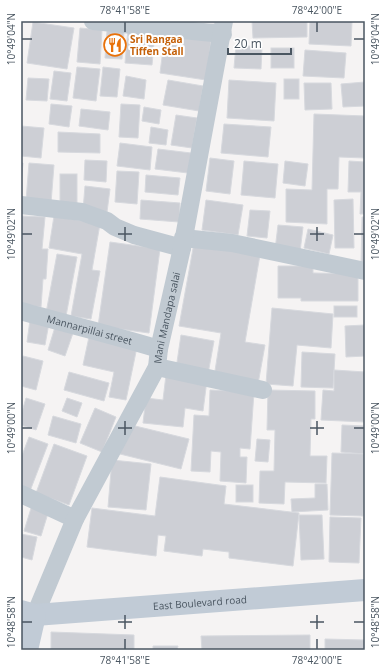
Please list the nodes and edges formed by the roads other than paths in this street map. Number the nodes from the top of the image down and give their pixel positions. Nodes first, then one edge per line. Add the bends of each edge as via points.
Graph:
1 (93, 21) edge
2 (224, 28) edge
3 (21, 205) edge
4 (182, 243) junction
5 (365, 271) edge
6 (21, 310) edge
7 (159, 349) junction
8 (157, 367) junction
9 (263, 390) dead end
10 (21, 494) edge
11 (75, 519) junction
12 (365, 590) edge
13 (28, 613) edge
14 (27, 650) edge

1 - 2 street
2 - 4 street, Mani Mandapa salai
3 - 4 street via 82,212 134,235
4 - 5 street via 232,243
4 - 7 street, Mani Mandapa salai
6 - 7 street, Mannarpillai street
7 - 8 street, Mani Mandapa salai
8 - 9 street
8 - 11 street, Mani Mandapa salai
10 - 11 street
11 - 13 street, Mani Mandapa salai
12 - 13 main road, East Boulevard road
13 - 14 main road

